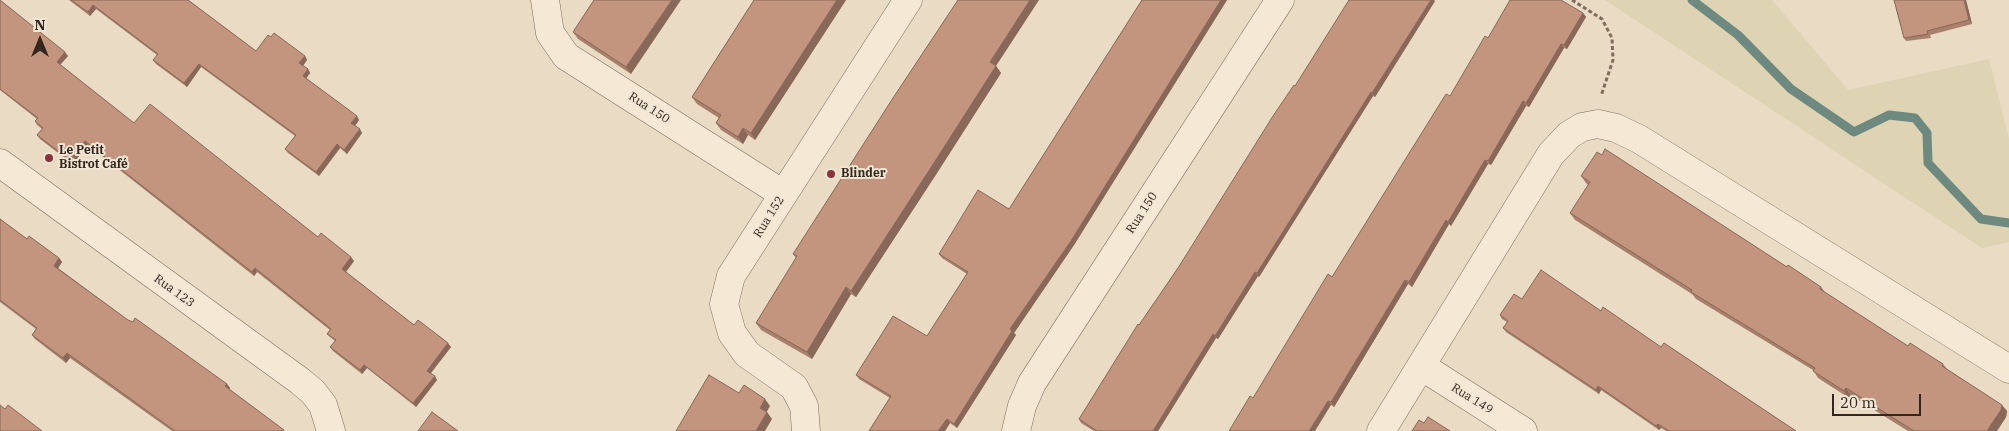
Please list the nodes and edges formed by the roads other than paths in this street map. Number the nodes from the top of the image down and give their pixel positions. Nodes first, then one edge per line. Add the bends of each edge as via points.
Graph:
1 (545, 0) edge
2 (908, 0) edge
3 (1280, 0) edge
4 (0, 163) edge
5 (783, 194) junction
6 (1421, 366) junction
7 (2009, 369) edge
8 (332, 431) edge
9 (806, 431) edge
10 (1016, 431) edge
11 (1381, 431) edge
12 (1523, 431) edge

1 - 5 street, Rua 150 via 550,33 566,56
2 - 5 street, Rua 152
3 - 10 street, Rua 150 via 1032,383
4 - 8 street, Rua 123 via 307,386 322,405
5 - 9 street, Rua 152 via 731,276 724,304 732,334 747,354 794,387 804,406
6 - 7 street via 1552,154 1569,135 1582,127 1598,124 1639,138
6 - 11 street
6 - 12 street, Rua 149

